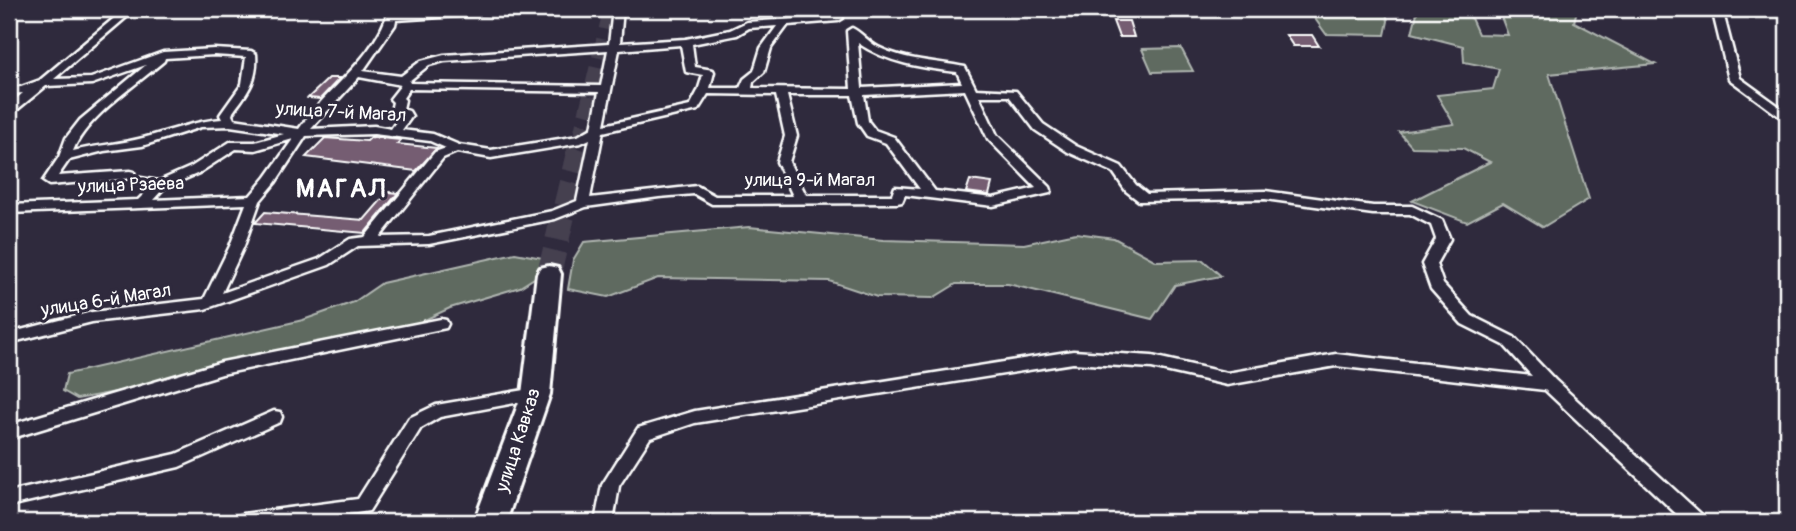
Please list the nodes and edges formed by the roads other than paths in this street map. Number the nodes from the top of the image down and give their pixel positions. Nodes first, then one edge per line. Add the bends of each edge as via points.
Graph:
1 (131, 9) edge
2 (506, 9) edge
3 (517, 9) edge
4 (618, 9) edge
5 (1717, 9) edge
6 (392, 13) edge
7 (837, 13) edge
8 (785, 22) junction
9 (852, 31) junction
10 (686, 42) junction
11 (614, 47) junction
12 (163, 55) junction
13 (356, 74) junction
14 (405, 82) junction
15 (40, 83) junction
16 (606, 89) junction
17 (971, 89) junction
18 (9, 91) edge
19 (704, 91) junction
20 (745, 91) junction
21 (781, 92) junction
22 (858, 92) junction
23 (9, 111) edge
24 (1787, 117) edge
25 (230, 122) junction
26 (598, 130) junction
27 (302, 133) junction
28 (394, 133) junction
29 (456, 148) junction
30 (65, 157) junction
31 (160, 185) junction
32 (931, 194) junction
33 (801, 199) junction
34 (254, 200) junction
35 (143, 204) junction
36 (583, 204) junction
37 (9, 209) edge
38 (369, 242) junction
39 (549, 274) tunnel mouth
40 (210, 302) junction
41 (441, 324) dead end
42 (9, 338) edge
43 (1549, 384) junction
44 (536, 394) junction
45 (274, 417) dead end
46 (9, 432) edge
47 (9, 499) edge
48 (243, 522) edge
49 (490, 522) edge
50 (604, 522) edge
51 (1697, 522) edge

1 - 15 street
2 - 3 street
2 - 6 street
4 - 11 street
5 - 24 street via 1735,79
6 - 13 street via 390,24
7 - 8 street, улица 7-й Магал
7 - 9 street via 838,22 850,25
8 - 10 street, улица 7-й Магал via 747,25 733,33
8 - 20 street
9 - 17 street via 859,42 897,58 961,69
9 - 22 street
10 - 11 street, улица 7-й Магал
10 - 19 street via 691,70 709,72
11 - 14 street, улица 7-й Магал via 444,58 425,63
11 - 16 street
12 - 15 street via 92,81
12 - 25 street via 251,54 253,69 244,92 229,107 226,115
12 - 30 street via 84,122
13 - 14 street
13 - 27 street
14 - 16 street via 456,88
14 - 28 street via 396,99 397,111 406,116
15 - 18 street
15 - 23 street
16 - 26 street
17 - 22 street
17 - 32 street, улица 9-й Магал via 992,136 1045,190 993,202
17 - 43 street via 1012,93 1039,127 1072,149 1117,169 1144,198 1265,195 1412,211 1437,223 1444,239 1429,264 1436,286 1467,320 1509,341
19 - 20 street
19 - 26 street, улица 7-й Магал via 694,108
20 - 21 street
21 - 22 street
21 - 33 street via 790,136 783,162
22 - 32 street via 862,121 872,133 890,140
25 - 27 street, улица 7-й Магал
25 - 30 street, улица 7-й Магал via 201,124 142,142
26 - 29 street, улица 7-й Магал via 581,139 491,154
26 - 36 street
27 - 28 street, улица 7-й Магал
27 - 31 street via 255,146 234,145
27 - 34 street
28 - 29 street, улица 7-й Магал via 433,138
29 - 38 street via 439,155
30 - 31 street via 49,181 134,178
31 - 35 street
32 - 33 street, улица 9-й Магал via 901,190 897,199
33 - 36 street, улица 9-й Магал via 712,200 697,190
34 - 35 street, улица Рзаева
34 - 40 street
35 - 37 street, улица Рзаева
36 - 38 street via 555,215 455,236 409,243
38 - 40 street, улица 6-й Магал via 355,242 324,262
39 - 44 highway, улица Кавказ
40 - 42 street, улица 6-й Магал via 92,317
41 - 46 street via 222,368
43 - 50 street via 1336,360 1227,379 1152,362 1073,357 695,417 644,433 611,485
43 - 51 street
44 - 48 street via 436,411 415,423 363,506
44 - 49 highway, улица Кавказ
45 - 47 street via 179,460

